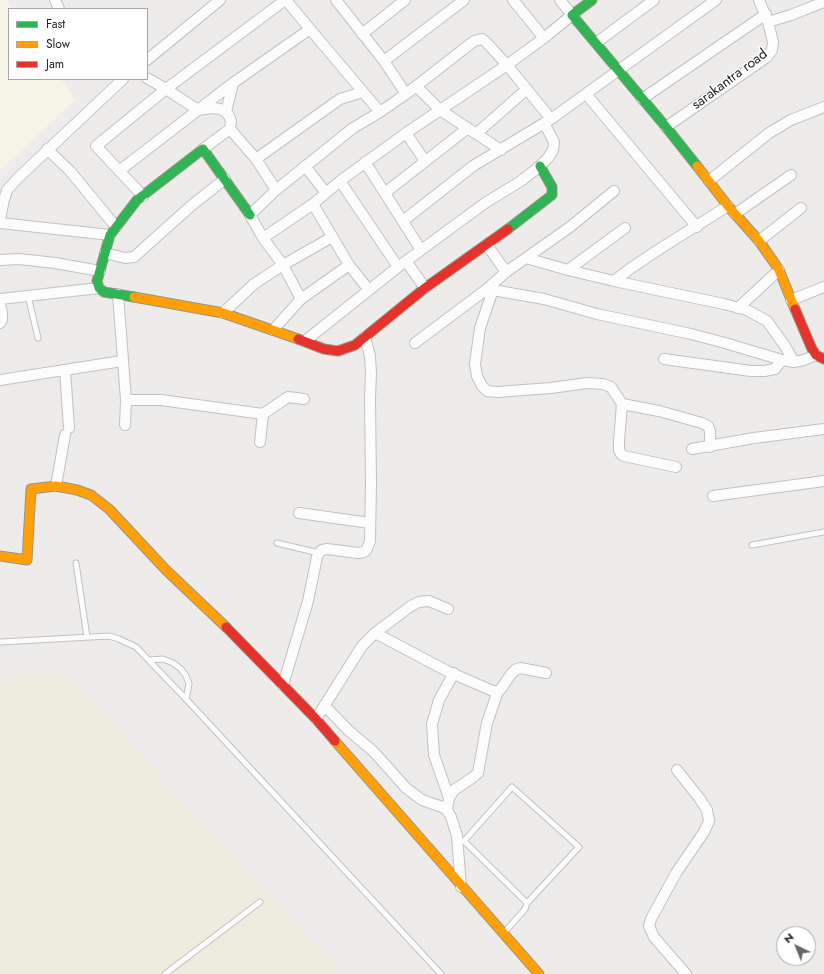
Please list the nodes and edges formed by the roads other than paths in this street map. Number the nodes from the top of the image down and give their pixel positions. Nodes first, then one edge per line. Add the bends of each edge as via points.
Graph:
1 (220, 0) edge
2 (286, 0) edge
3 (405, 0) edge
4 (464, 0) edge
5 (513, 0) edge
6 (560, 0) edge
7 (592, 0) edge
8 (654, 0) edge
9 (716, 0) edge
10 (759, 0) edge
11 (341, 2) edge
12 (824, 2) edge
13 (572, 15) junction
14 (767, 18) junction
15 (310, 29) junction
16 (362, 34) junction
17 (544, 38) junction
18 (596, 42) junction
19 (148, 59) edge
20 (384, 61) junction
21 (507, 65) junction
22 (619, 71) junction
23 (148, 79) edge
24 (118, 80) edge
25 (233, 83) junction
26 (416, 86) junction
27 (166, 89) junction
28 (527, 89) junction
29 (363, 92) junction
30 (406, 94) junction
31 (586, 94) junction
32 (642, 99) junction
33 (824, 107) edge
34 (198, 110) junction
35 (440, 110) junction
36 (226, 112) junction
37 (380, 112) junction
38 (548, 121) junction
39 (666, 127) junction
40 (468, 128) junction
41 (230, 129) junction
42 (406, 133) junction
43 (477, 134) junction
44 (47, 149) junction
45 (203, 149) junction
46 (501, 150) junction
47 (256, 159) junction
48 (425, 161) junction
49 (365, 162) junction
50 (305, 166) junction
51 (540, 166) junction
52 (119, 171) junction
53 (791, 175) dead end
54 (226, 179) junction
55 (340, 181) junction
56 (709, 181) junction
57 (276, 190) junction
58 (614, 191) dead end
59 (386, 192) junction
60 (326, 193) junction
61 (143, 196) junction
62 (313, 204) junction
63 (801, 208) dead end
64 (732, 210) junction
65 (250, 215) junction
66 (0, 220) edge
67 (403, 221) junction
68 (0, 223) edge
69 (697, 227) junction
70 (625, 228) dead end
71 (113, 231) junction
72 (332, 237) junction
73 (263, 238) junction
74 (759, 241) junction
75 (486, 245) junction
76 (421, 250) junction
77 (105, 253) junction
78 (526, 258) junction
79 (0, 260) edge
80 (402, 264) junction
81 (283, 265) junction
82 (349, 265) junction
83 (568, 270) junction
84 (779, 270) junction
85 (100, 271) junction
86 (506, 272) junction
87 (614, 281) junction
88 (824, 287) edge
89 (99, 288) junction
90 (425, 288) junction
91 (490, 289) junction
92 (369, 290) junction
93 (118, 294) junction
94 (28, 296) junction
95 (0, 299) edge
96 (301, 299) junction
97 (791, 300) junction
98 (0, 304) edge
99 (738, 308) junction
100 (223, 313) junction
101 (0, 323) edge
102 (273, 330) junction
103 (365, 337) junction
104 (38, 338) dead end
105 (305, 341) junction
106 (415, 343) dead end
107 (820, 357) edge
108 (664, 358) dead end
109 (782, 360) junction
110 (122, 361) junction
111 (794, 362) junction
112 (65, 370) junction
113 (0, 380) edge
114 (304, 399) dead end
115 (126, 400) junction
116 (622, 404) junction
117 (263, 414) junction
118 (125, 425) dead end
119 (824, 429) edge
120 (260, 442) dead end
121 (710, 446) junction
122 (692, 449) dead end
123 (676, 467) dead end
124 (824, 481) edge
125 (56, 486) junction
126 (713, 496) dead end
127 (299, 513) dead end
128 (370, 523) junction
129 (824, 532) edge
130 (277, 543) dead end
131 (752, 545) dead end
132 (319, 553) junction
133 (0, 556) edge
134 (76, 563) dead end
135 (448, 609) dead end
136 (375, 633) junction
137 (87, 637) junction
138 (0, 642) edge
139 (149, 660) junction
140 (454, 673) junction
141 (546, 673) dead end
142 (283, 685) junction
143 (498, 691) junction
144 (186, 699) junction
145 (324, 706) junction
146 (316, 719) junction
147 (676, 770) dead end
148 (449, 798) junction
149 (447, 810) junction
150 (461, 887) junction
151 (260, 902) dead end
152 (527, 903) junction
153 (503, 934) junction
154 (165, 974) edge
155 (441, 974) edge
156 (539, 974) edge
157 (686, 974) edge

1 - 19 street
2 - 15 street
2 - 27 street
3 - 16 street
4 - 20 street
5 - 17 street
6 - 13 street
7 - 13 street
8 - 18 street
9 - 22 street
10 - 14 street, sarakantra road
11 - 16 street
12 - 14 street via 791,15
13 - 17 street
13 - 18 street
14 - 32 street
14 - 39 street, sarakantra road via 773,42 772,50 767,57
15 - 25 street
15 - 29 street
16 - 20 street
17 - 21 street
18 - 22 street
20 - 30 street
21 - 26 street via 486,42 478,39
21 - 28 street
21 - 35 street
22 - 31 street
22 - 32 street
23 - 27 street
24 - 44 street
25 - 34 street
25 - 36 street
26 - 30 street
26 - 35 street
27 - 34 street
27 - 52 street via 96,146
28 - 38 street
28 - 43 street
29 - 37 street
29 - 47 street via 340,98
30 - 37 street
31 - 38 street
31 - 69 street
32 - 39 street
33 - 56 street via 791,120 769,133
34 - 36 street via 213,108
34 - 52 street
35 - 40 street
35 - 42 street
36 - 41 street via 231,121
37 - 50 street via 353,128
38 - 46 street
38 - 51 street via 554,142 548,158
39 - 56 street
40 - 43 street
40 - 48 street
41 - 45 street
41 - 47 street
42 - 48 street
42 - 49 street
43 - 46 street
44 - 66 street via 7,190
44 - 71 street via 70,171
45 - 54 street
45 - 61 street
46 - 67 street via 473,166
47 - 57 street
48 - 59 street
49 - 55 street
49 - 59 street
50 - 57 street
50 - 60 street
51 - 75 street via 552,187 552,195
51 - 76 street
52 - 61 street
53 - 64 street
54 - 65 street
54 - 77 street via 192,205 134,258
55 - 60 street
55 - 80 street
56 - 64 street
57 - 65 street
58 - 78 street
59 - 67 street
60 - 62 street
61 - 71 street
62 - 72 street
62 - 73 street
63 - 74 street
64 - 69 street
64 - 74 street
65 - 73 street
67 - 76 street
68 - 71 street
69 - 87 street
70 - 83 street
71 - 77 street
72 - 81 street
72 - 82 street
73 - 81 street
74 - 84 street
75 - 86 street
75 - 90 street
76 - 80 street
77 - 85 street
78 - 83 street
78 - 86 street
79 - 85 street via 19,259
80 - 90 street
80 - 92 street
81 - 96 street
81 - 100 street via 254,284
82 - 92 street
82 - 96 street
83 - 87 street
84 - 97 street
84 - 99 street
85 - 89 street via 97,281
86 - 91 street
87 - 99 street
88 - 97 street
89 - 93 street via 104,292
89 - 94 street
90 - 103 street
91 - 106 street
91 - 109 street via 544,299 725,342
91 - 116 street via 480,328 475,364 477,376 487,391 603,384 611,387
92 - 105 street
93 - 100 street
93 - 110 street
94 - 95 street
94 - 104 lane
96 - 102 street
97 - 107 street via 812,349
98 - 101 street
99 - 111 street via 768,321
100 - 102 street
102 - 105 street
103 - 105 street via 355,345 338,351
103 - 128 street via 371,373
107 - 111 street
108 - 109 street via 751,371 775,369
109 - 111 street
110 - 112 street
110 - 115 street
112 - 113 street
112 - 125 street via 67,432
114 - 117 street via 288,397
115 - 117 street via 160,400
115 - 118 street
116 - 121 street via 702,423 708,426 710,431
116 - 123 street via 619,450 622,454
117 - 120 street
119 - 121 street
121 - 122 street
124 - 126 street
125 - 133 street via 31,489 27,560
125 - 142 street via 91,495 109,509 166,570
127 - 128 street
128 - 132 street via 370,541 364,552 358,554 327,549
129 - 131 lane
130 - 132 lane
132 - 142 street via 308,601
134 - 137 lane
135 - 136 street via 429,601 419,602
136 - 140 street
136 - 145 street via 362,646
137 - 138 lane
137 - 139 lane via 108,636 120,639 136,647
139 - 144 lane
139 - 144 lane via 163,659 173,662 181,669 189,684
140 - 143 street
140 - 148 street via 439,700 432,724 434,755
141 - 143 street via 520,668 515,670
142 - 146 street
143 - 148 street via 487,723 478,773 454,790
144 - 155 lane
145 - 146 street
145 - 149 street via 374,752 406,788 422,800
146 - 150 street
147 - 157 street via 700,799 707,810 709,820 676,874 649,926 654,937
148 - 149 street
149 - 150 street via 457,836
150 - 153 street
151 - 154 lane
152 - 152 lane via 464,841 512,787 579,847
152 - 153 lane
153 - 156 street

